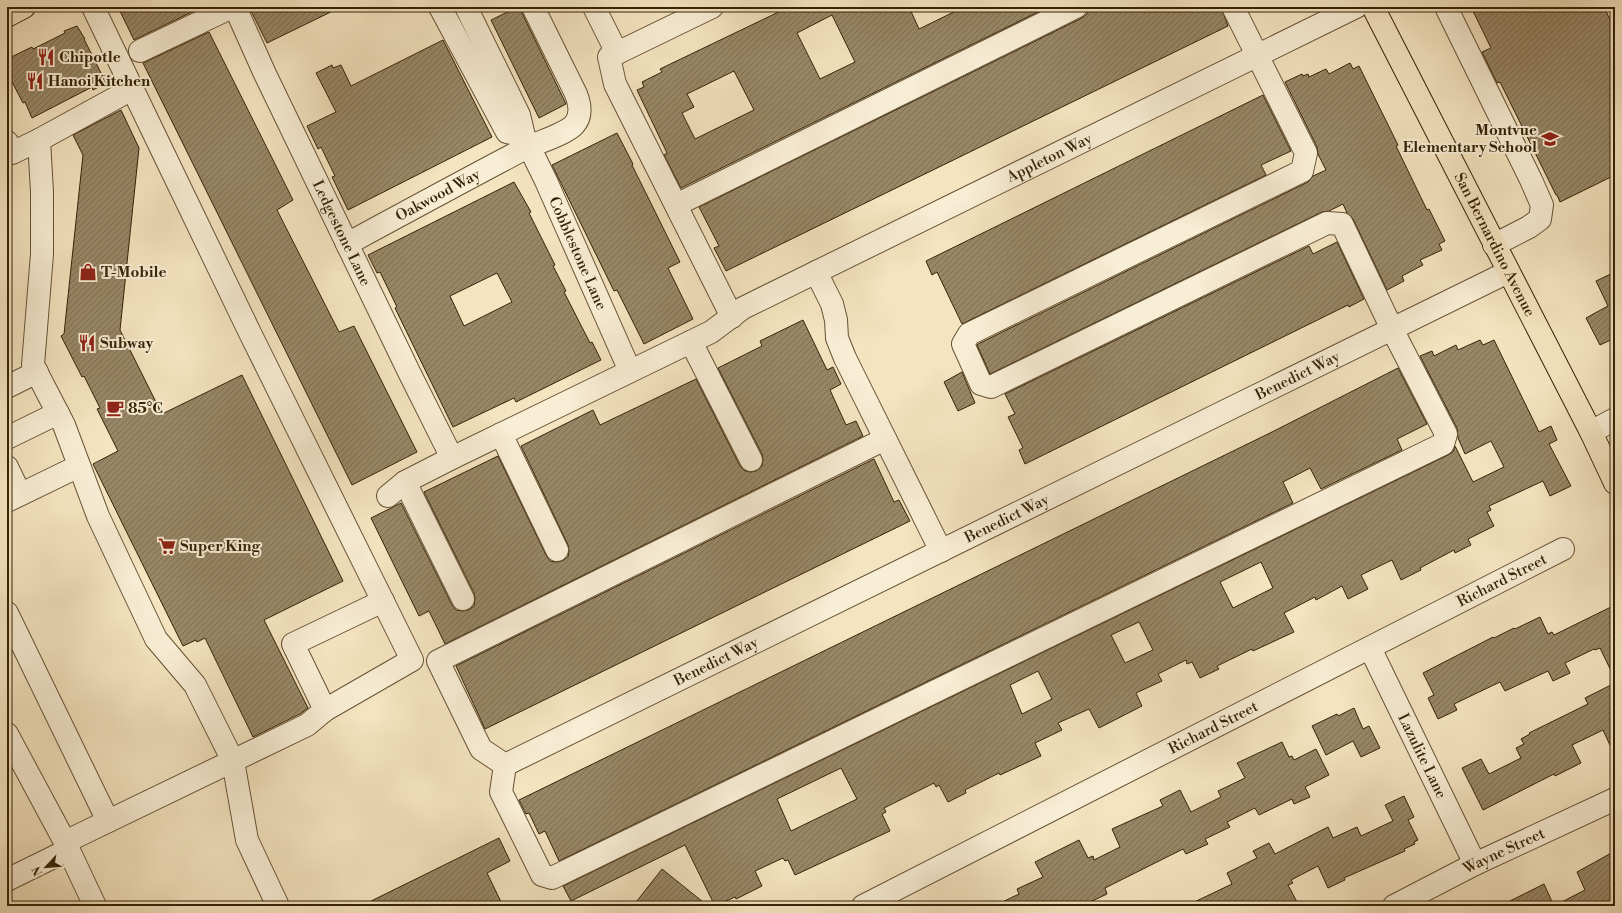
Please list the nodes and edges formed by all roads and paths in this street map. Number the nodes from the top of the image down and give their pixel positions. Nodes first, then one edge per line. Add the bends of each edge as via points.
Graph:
1 (24, 7) edge
2 (93, 7) edge
3 (232, 7) edge
4 (235, 7) edge
5 (466, 7) edge
6 (533, 7) edge
7 (594, 7) edge
8 (712, 7) edge
9 (1076, 7) edge
10 (1233, 7) edge
11 (1356, 7) edge
12 (1374, 7) edge
13 (1446, 7) edge
14 (445, 8) edge
15 (7, 16) edge
16 (140, 51) dead end
17 (613, 55) junction
18 (1257, 56) junction
19 (132, 89) junction
20 (38, 140) junction
21 (527, 141) junction
22 (7, 142) edge
23 (676, 205) junction
24 (347, 244) junction
25 (1494, 245) junction
26 (816, 272) junction
27 (1508, 272) junction
28 (738, 312) junction
29 (1392, 329) junction
30 (691, 342) junction
31 (630, 371) junction
32 (37, 372) junction
33 (7, 387) edge
34 (58, 413) junction
35 (1615, 419) edge
36 (1591, 432) junction
37 (501, 434) junction
38 (7, 438) edge
39 (885, 439) junction
40 (452, 458) junction
41 (751, 460) dead end
42 (79, 466) junction
43 (7, 468) edge
44 (405, 482) junction
45 (1615, 483) edge
46 (388, 496) dead end
47 (14, 497) edge
48 (1563, 548) dead end
49 (557, 550) dead end
50 (941, 551) junction
51 (463, 599) dead end
52 (383, 601) junction
53 (7, 613) edge
54 (1370, 648) junction
55 (325, 710) junction
56 (7, 734) edge
57 (233, 761) junction
58 (505, 765) junction
59 (1615, 799) edge
60 (108, 821) junction
61 (66, 846) junction
62 (1475, 864) junction
63 (7, 880) edge
64 (95, 906) edge
65 (278, 906) edge
66 (863, 906) edge
67 (1394, 906) edge

1 - 15 main road
2 - 19 street
3 - 16 street
4 - 24 street, Ledgestone Lane
5 - 21 street, Cobblestone Lane via 519,114
6 - 21 street, Oakwood Way via 576,94 580,112 574,125 567,130
7 - 17 street
8 - 17 street
9 - 23 street
10 - 18 street
11 - 18 street, Appleton Way
12 - 25 main road, San Bernardino Avenue
13 - 25 street via 1532,180 1542,206 1540,219
14 - 21 street via 508,132
17 - 23 street via 615,84
18 - 26 street, Appleton Way
18 - 29 street via 1306,153 1302,171 969,334 964,344 980,384 991,387 1327,223 1342,224
19 - 20 street
19 - 52 street via 250,335
20 - 22 street via 12,153
20 - 32 street via 42,192 42,254 33,365
21 - 24 street, Oakwood Way
21 - 31 street, Cobblestone Lane
23 - 28 street
24 - 40 street, Ledgestone Lane
25 - 27 main road, San Bernardino Avenue
26 - 28 street, Appleton Way
26 - 39 street via 833,308 842,353
27 - 29 street, Benedict Way
27 - 36 main road, San Bernardino Avenue
28 - 30 street, Appleton Way via 711,332
29 - 50 street, Benedict Way
29 - 58 street via 1446,434 1443,444 1436,448 552,878 542,875 501,792
30 - 31 street, Appleton Way
30 - 41 street
31 - 37 street, Appleton Way
32 - 33 street
32 - 34 street
34 - 38 street
34 - 42 street
35 - 36 street
36 - 45 main road, San Bernardino Avenue
37 - 40 street, Appleton Way
37 - 49 street
39 - 50 street
39 - 58 street via 438,660 481,749
40 - 44 street, Appleton Way
42 - 47 street
42 - 57 street via 98,516 156,639 195,685
43 - 47 street
44 - 46 street, Appleton Way
44 - 51 street
48 - 54 street, Richard Street
50 - 58 street, Benedict Way
52 - 55 street via 412,660
52 - 55 street via 293,644
53 - 60 street
54 - 62 street, Lazulite Lane
54 - 66 street, Richard Street
55 - 57 street via 307,726
56 - 61 street
57 - 60 street
57 - 65 street via 247,840
59 - 62 street, Wayne Street
60 - 61 street
61 - 63 street
61 - 64 street
62 - 67 street, Wayne Street

